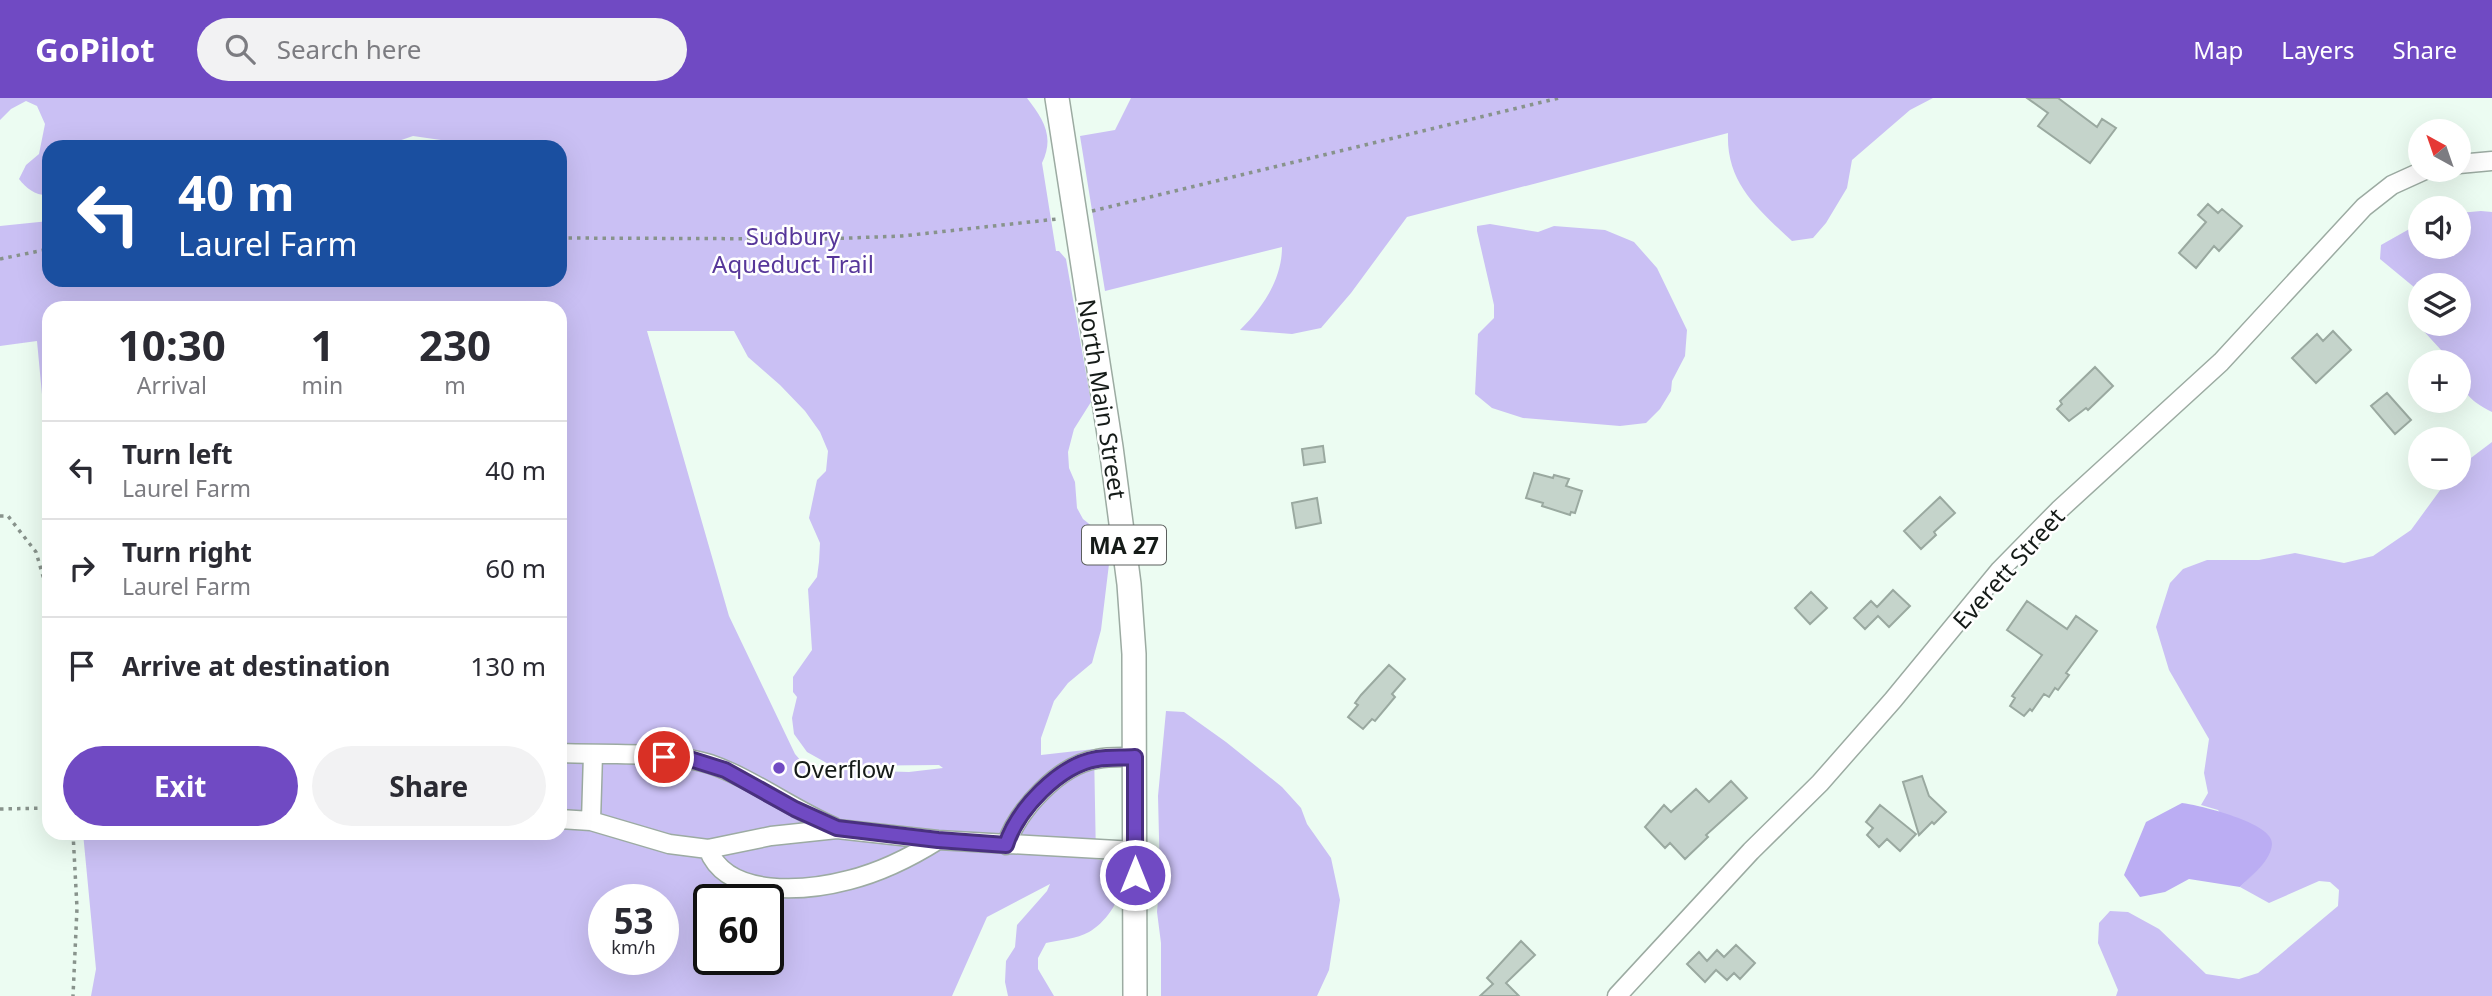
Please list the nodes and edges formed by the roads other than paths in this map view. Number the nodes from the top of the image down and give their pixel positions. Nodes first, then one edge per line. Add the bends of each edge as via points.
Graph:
1 (1057, 98) edge
2 (2492, 161) edge
3 (2471, 163) edge
4 (2408, 178) edge
5 (567, 753) edge
6 (593, 754) junction
7 (1135, 757) junction
8 (567, 819) edge
9 (591, 821) junction
10 (837, 828) junction
11 (938, 840) junction
12 (1006, 845) junction
13 (708, 849) junction
14 (1135, 850) junction
15 (1135, 996) edge
16 (1618, 996) edge

1 - 7 main road, North Main Street / MA 27 via 1129,584
2 - 3 street
4 - 16 street, Everett Street via 2364,207 2221,362 2000,570 1820,783
5 - 6 street
6 - 9 street
6 - 10 street via 707,763
7 - 12 street via 1097,759 1055,778 1012,827
7 - 14 main road, North Main Street / MA 27
8 - 9 street
9 - 13 street via 669,844
10 - 11 street
10 - 13 street
11 - 12 street
11 - 13 street via 877,871 813,887 748,884 721,871
12 - 14 street
14 - 15 main road, North Main Street / MA 27

